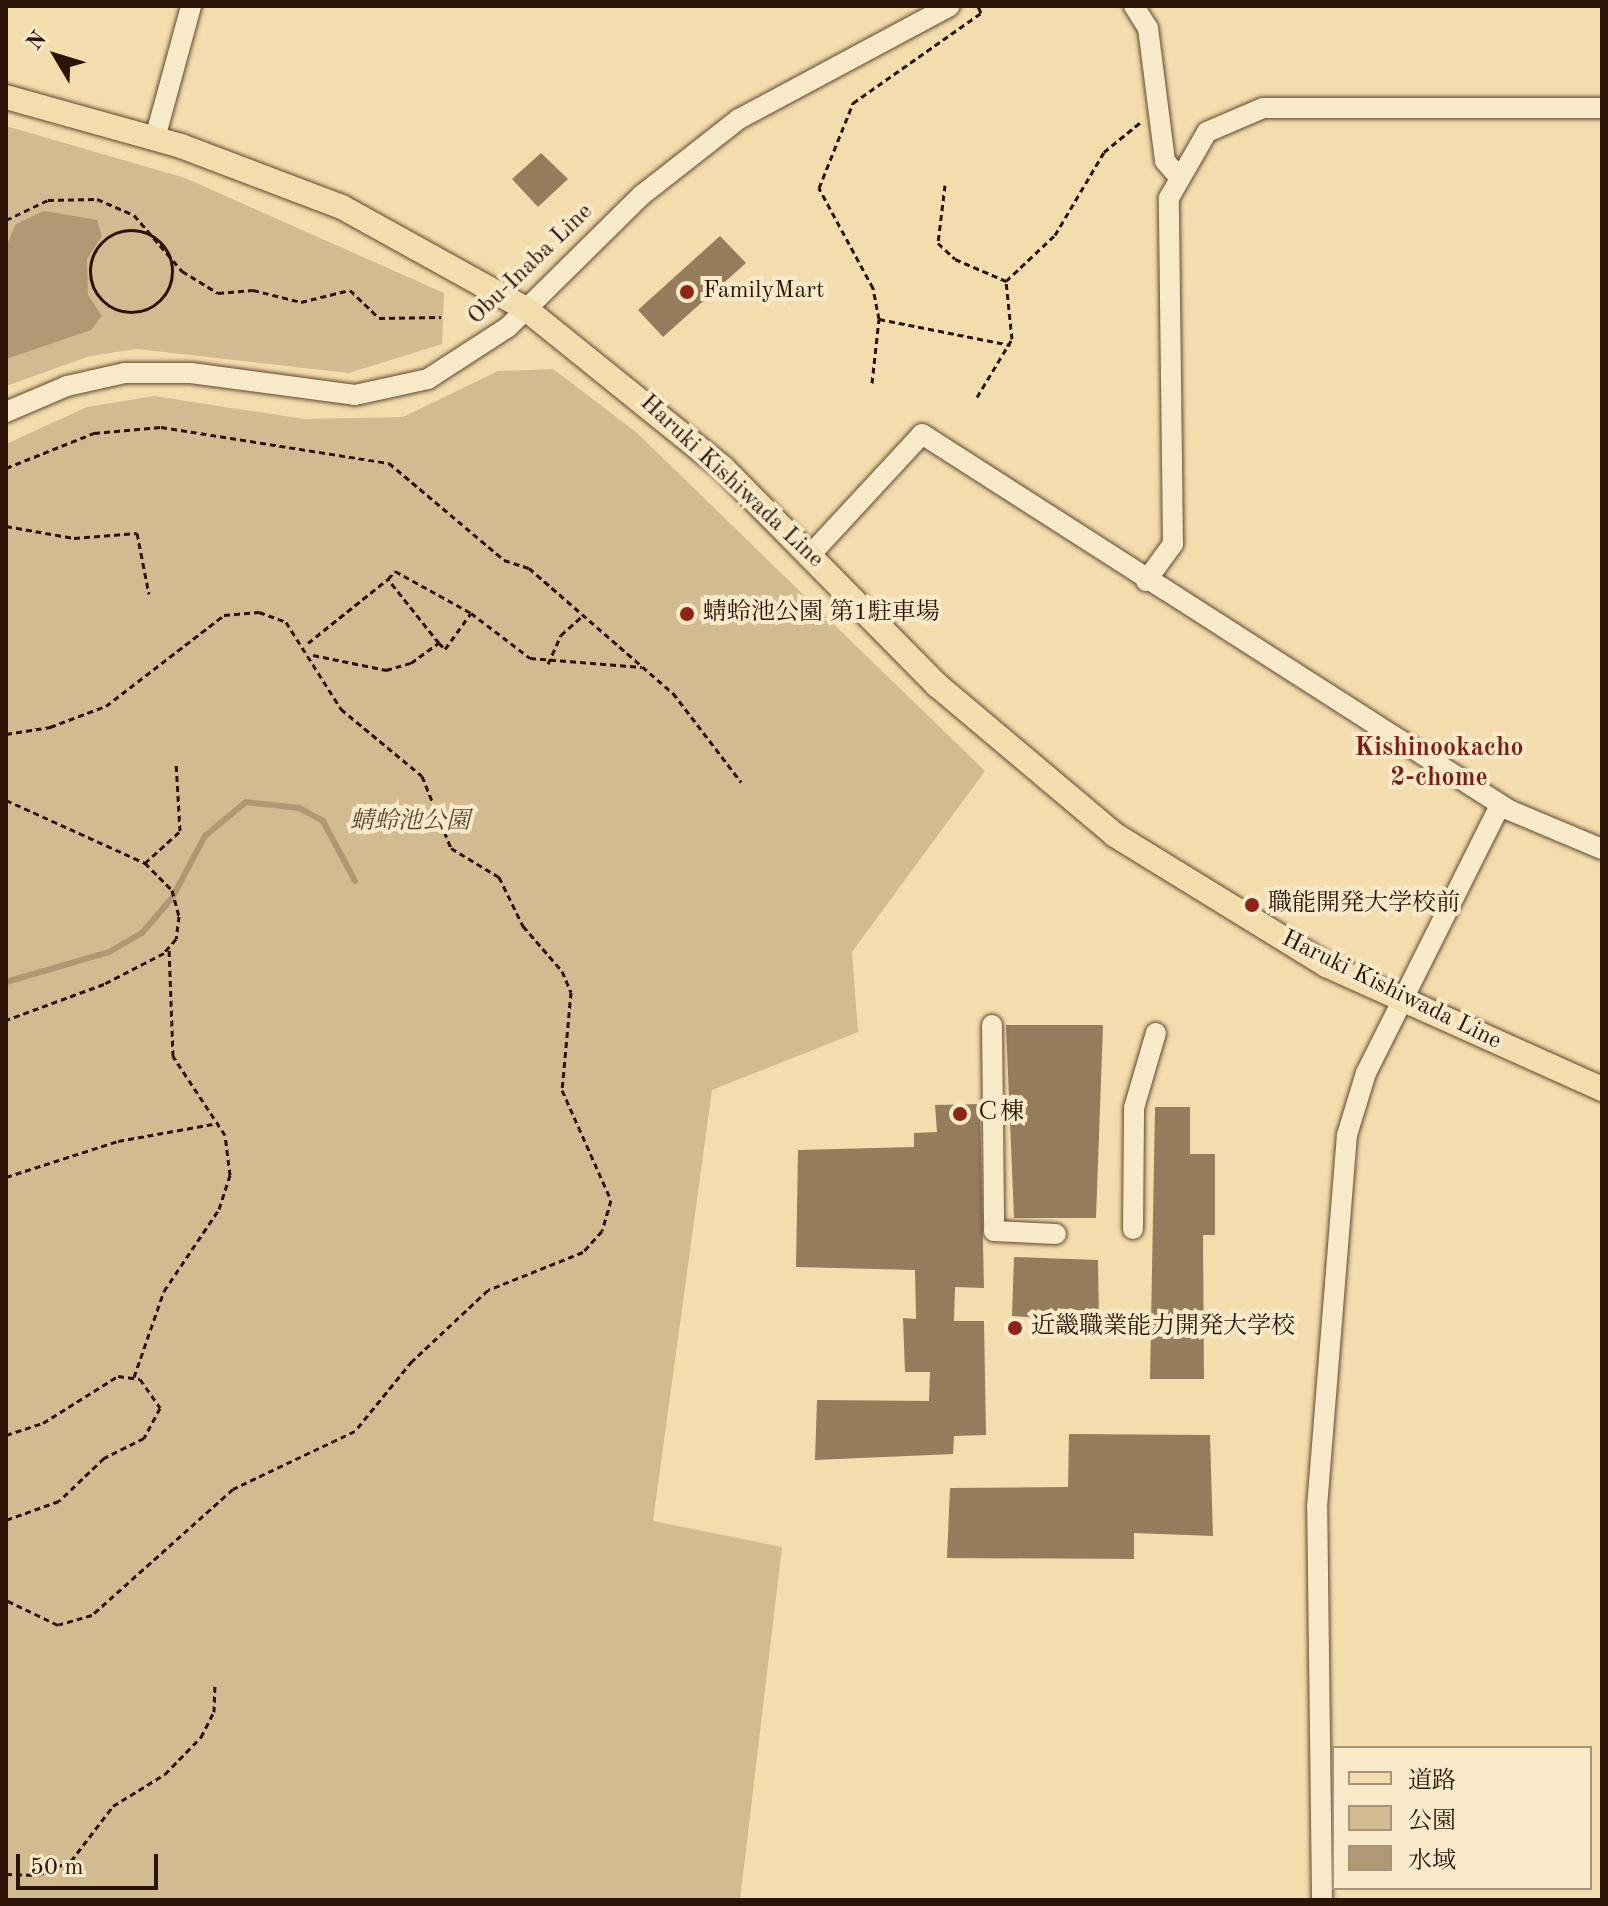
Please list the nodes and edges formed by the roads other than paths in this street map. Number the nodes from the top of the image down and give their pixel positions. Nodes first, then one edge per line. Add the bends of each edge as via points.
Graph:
1 (191, 6) edge
2 (950, 6) edge
3 (1134, 6) edge
4 (6, 97) edge
5 (1602, 108) edge
6 (155, 138) junction
7 (1177, 175) junction
8 (526, 309) junction
9 (6, 412) edge
10 (811, 554) junction
11 (1146, 581) junction
12 (1500, 805) junction
13 (1602, 849) edge
14 (1404, 1002) junction
15 (992, 1025) dead end
16 (1156, 1033) dead end
17 (1602, 1089) edge
18 (1133, 1229) dead end
19 (1056, 1234) dead end
20 (1322, 1900) edge

1 - 6 street
2 - 8 street, Obu-Inaba Line via 739,119 642,195
3 - 7 street via 1148,28 1165,161
4 - 6 main road, Haruki Kishiwada Line
5 - 7 street via 1263,108 1207,132
6 - 8 main road, Haruki Kishiwada Line via 342,207
7 - 11 street via 1166,265 1173,544
8 - 9 street, Obu-Inaba Line via 459,363 391,391 318,394 155,371 89,379
8 - 10 main road, Haruki Kishiwada Line via 643,399
10 - 11 street via 922,434
10 - 14 main road, Haruki Kishiwada Line via 937,685 1103,826 1287,944
11 - 12 street
12 - 13 street
12 - 14 street
14 - 17 main road, Haruki Kishiwada Line
14 - 20 street via 1356,1101 1333,1262 1317,1507
15 - 19 street via 999,1152 994,1231
16 - 18 street via 1134,1108

